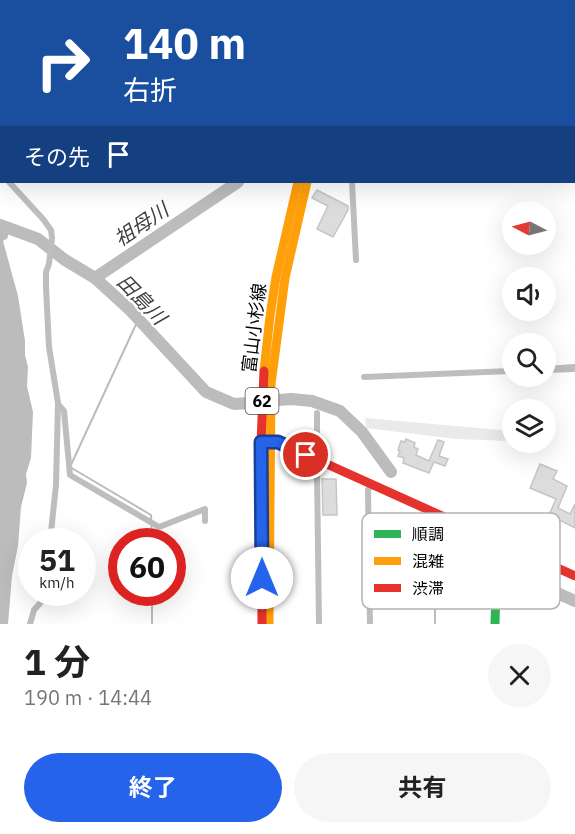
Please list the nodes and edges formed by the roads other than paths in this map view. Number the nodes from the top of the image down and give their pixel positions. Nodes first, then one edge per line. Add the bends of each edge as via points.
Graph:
1 (10, 183) edge
2 (298, 183) edge
3 (307, 183) edge
4 (352, 183) edge
5 (356, 260) dead end
6 (575, 369) edge
7 (556, 370) edge
8 (502, 371) edge
9 (364, 377) dead end
10 (58, 403) junction
11 (317, 413) dead end
12 (266, 442) junction
13 (317, 445) tunnel mouth
14 (317, 471) tunnel mouth
15 (372, 484) junction
16 (368, 513) edge
17 (435, 513) edge
18 (206, 521) dead end
19 (51, 528) edge
20 (560, 569) edge
21 (575, 576) edge
22 (38, 606) edge
23 (370, 609) edge
24 (30, 624) edge
25 (262, 624) edge
26 (269, 624) edge
27 (319, 624) edge
28 (370, 624) edge

1 - 10 street via 51,230 46,287 49,346
2 - 12 main road, 富山小杉線 / 62 via 270,316 263,383
3 - 12 main road, 富山小杉線 / 62 via 285,278
4 - 5 street
6 - 7 street
8 - 9 street
10 - 18 street via 64,411 70,475 159,526 205,509
10 - 19 street
11 - 13 street
12 - 15 main road via 278,442
12 - 25 main road, 富山小杉線 / 62
12 - 26 main road, 富山小杉線 / 62
14 - 27 street
15 - 16 street via 368,490
15 - 17 main road
20 - 21 main road
22 - 24 street
23 - 28 street

